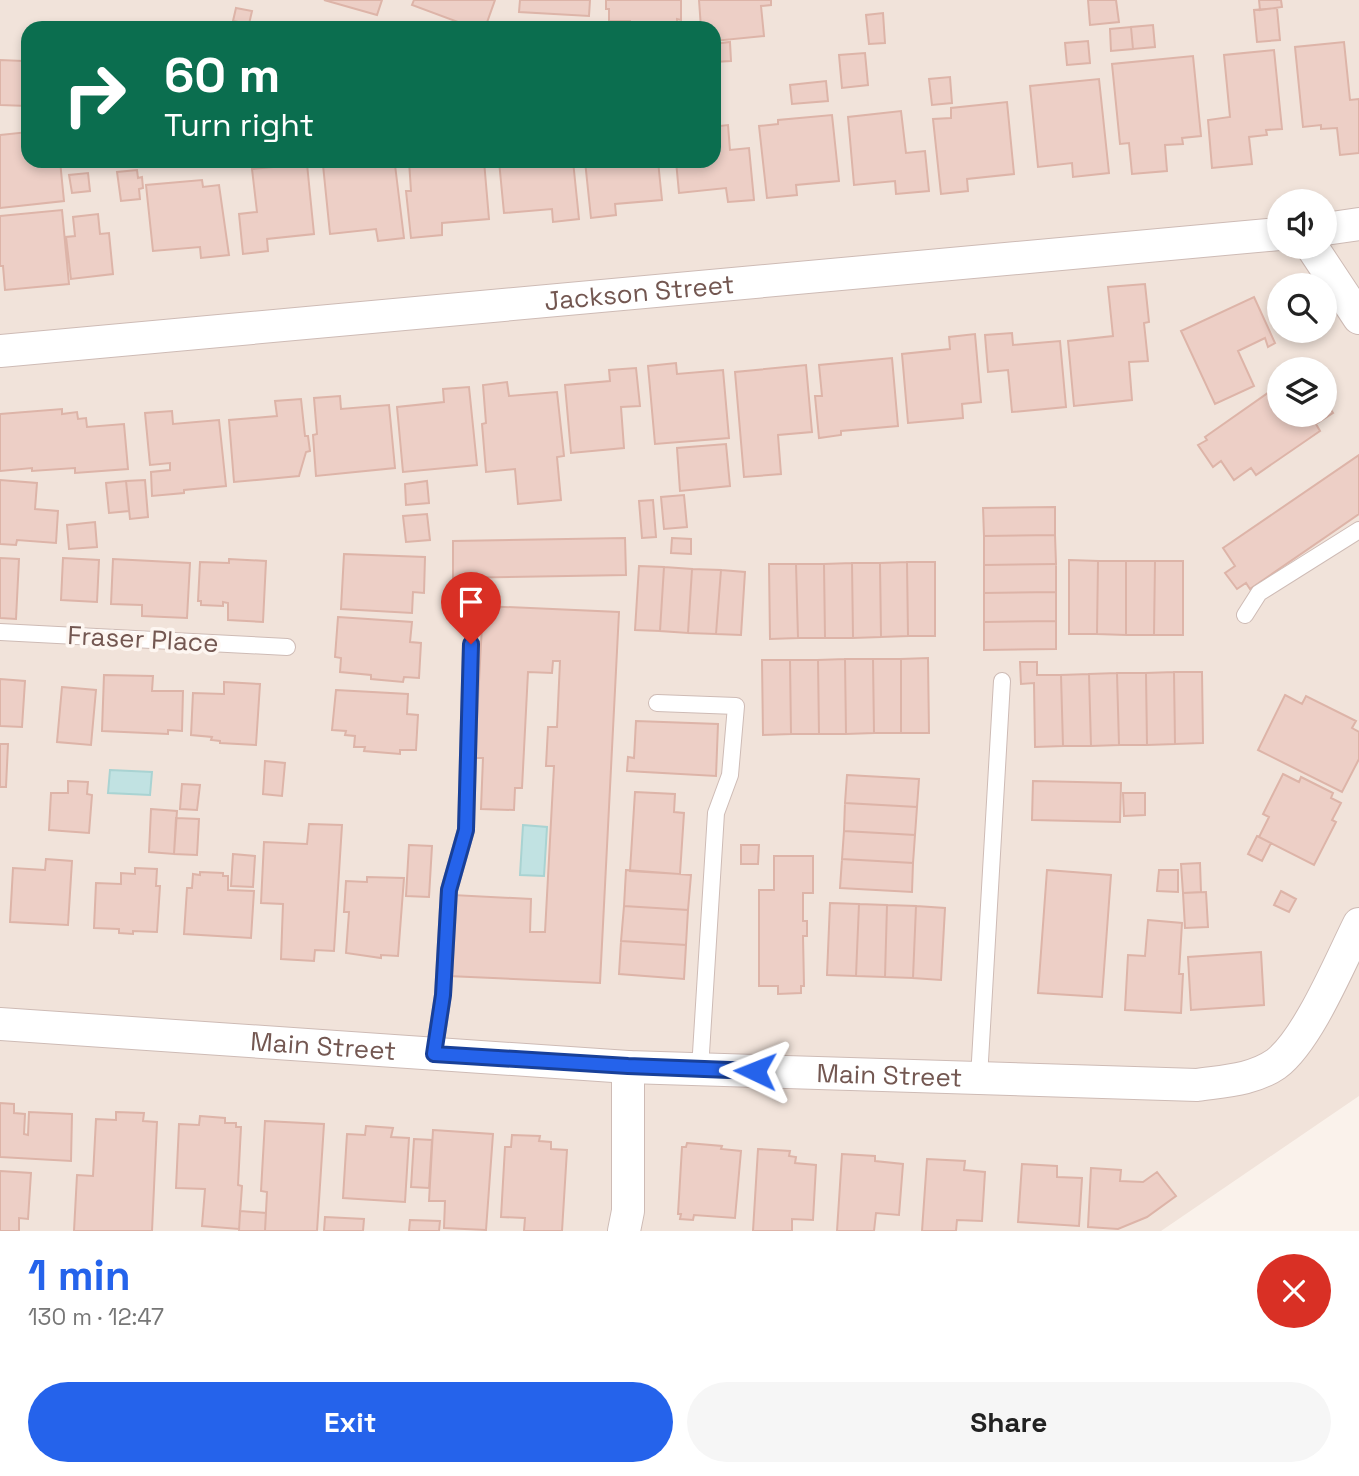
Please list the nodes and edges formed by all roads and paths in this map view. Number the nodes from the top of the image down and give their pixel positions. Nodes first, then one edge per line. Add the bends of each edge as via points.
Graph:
1 (1359, 224) edge
2 (1337, 227) edge
3 (1267, 235) edge
4 (1320, 259) edge
5 (1359, 318) edge
6 (0, 351) edge
7 (1359, 530) edge
8 (1245, 615) dead end
9 (0, 632) edge
10 (471, 644) dead end
11 (287, 647) dead end
12 (1002, 681) dead end
13 (657, 703) dead end
14 (1359, 924) edge
15 (0, 1024) edge
16 (434, 1054) junction
17 (628, 1066) junction
18 (700, 1069) junction
19 (979, 1078) junction
20 (624, 1231) edge

1 - 2 street
3 - 6 street, Jackson Street
4 - 5 street
7 - 8 lane via 1259,593
9 - 11 lane, Fraser Place
10 - 16 lane via 466,830 449,890 443,995
12 - 19 lane
13 - 18 lane via 736,706 730,775 716,813
14 - 19 street, Main Street via 1302,1037 1276,1064 1244,1078 1197,1085
15 - 16 street, Main Street
16 - 17 street, Main Street
17 - 18 street, Main Street
17 - 20 street via 628,1211
18 - 19 street, Main Street

